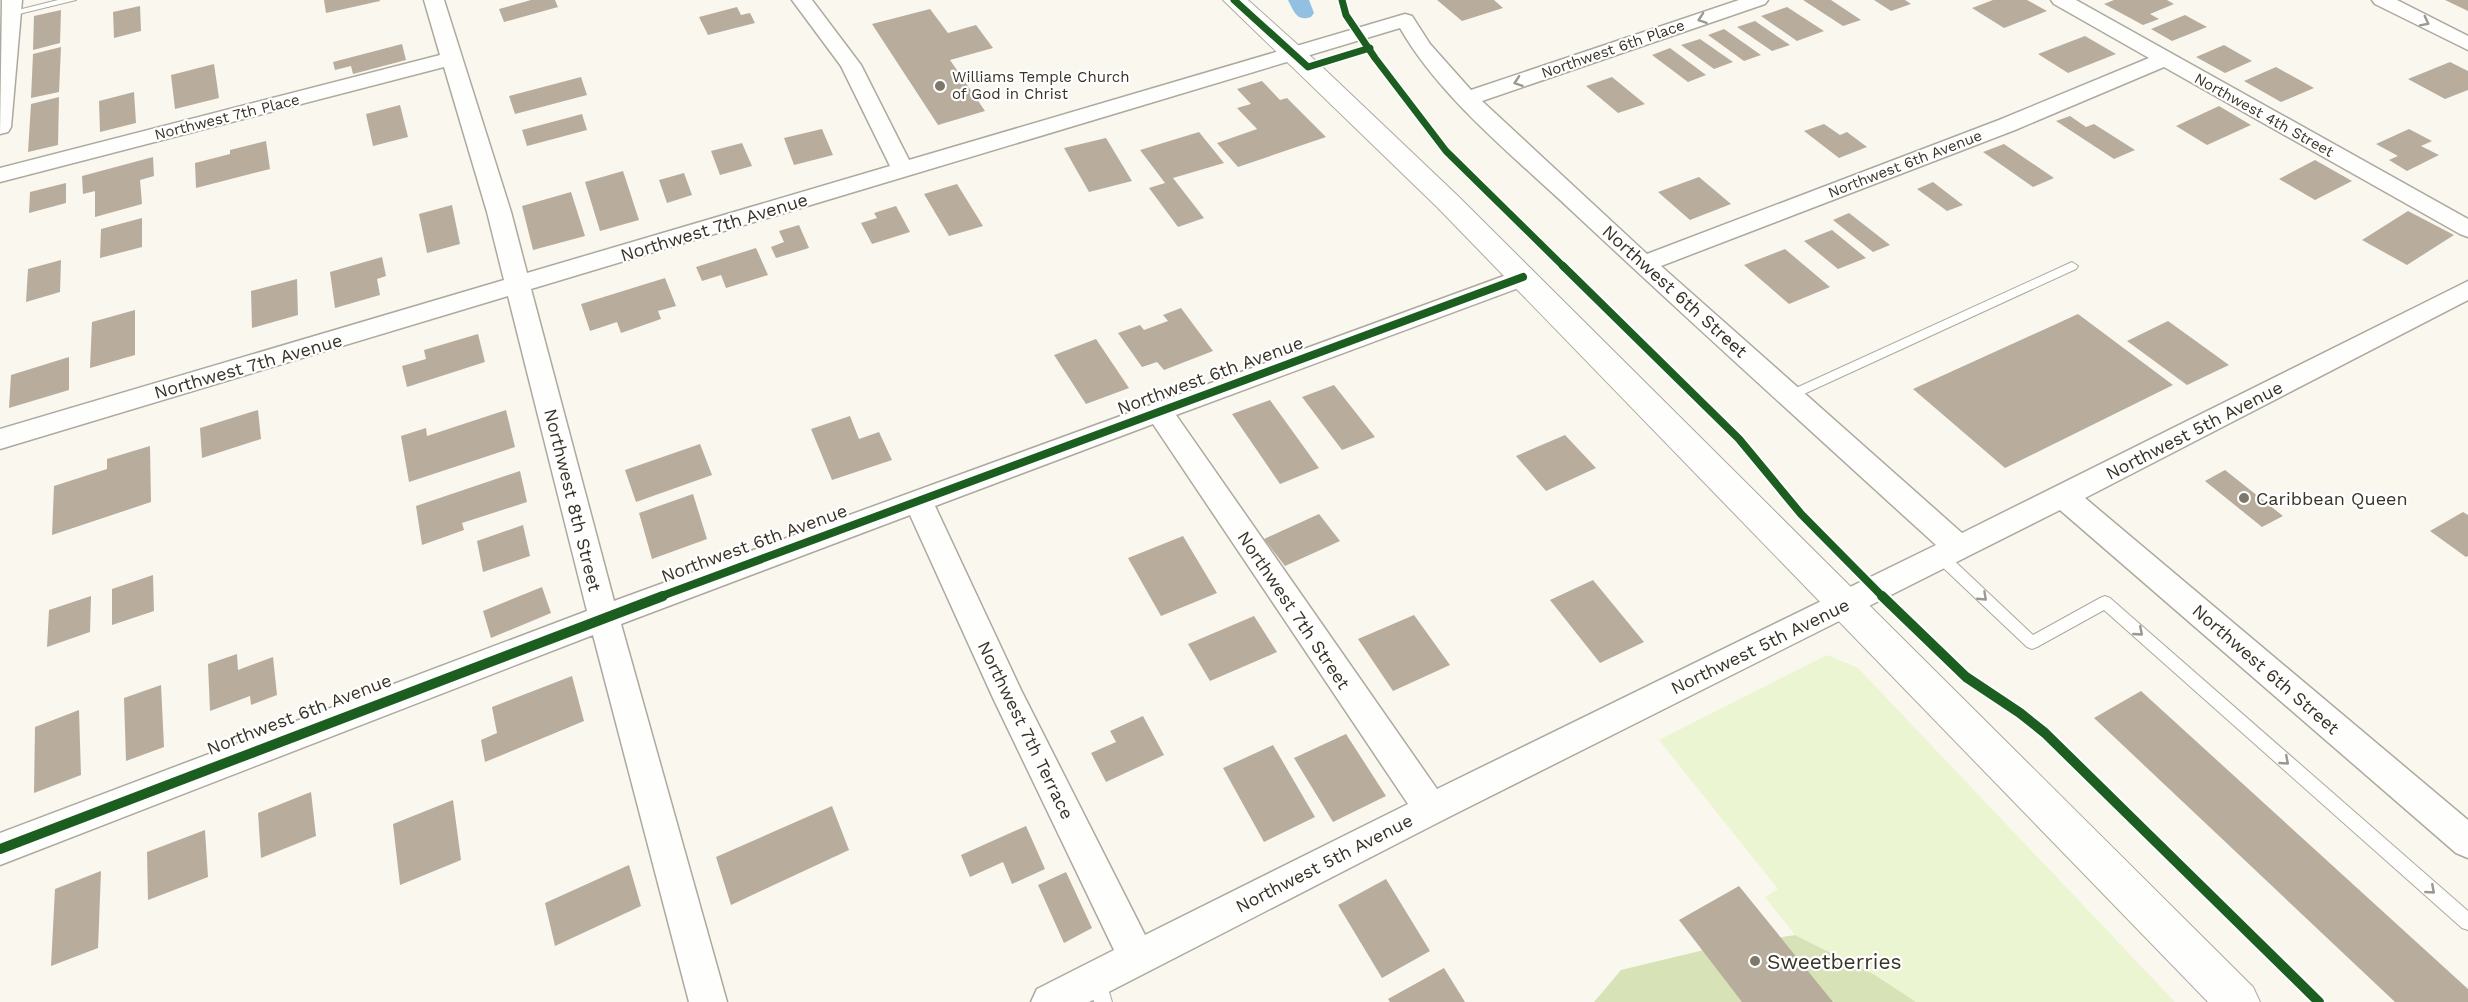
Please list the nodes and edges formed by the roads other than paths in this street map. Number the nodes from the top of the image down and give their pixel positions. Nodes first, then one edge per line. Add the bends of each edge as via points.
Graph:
1 (71, 0) edge
2 (434, 0) edge
3 (802, 0) edge
4 (1234, 0) edge
5 (1758, 0) edge
6 (2061, 0) edge
7 (2382, 0) edge
8 (12, 7) edge
9 (1409, 10) edge
10 (2468, 44) edge
11 (1293, 53) junction
12 (453, 58) junction
13 (2164, 59) junction
14 (1469, 98) junction
15 (0, 127) edge
16 (903, 170) junction
17 (0, 175) edge
18 (2468, 229) edge
19 (1644, 264) junction
20 (2072, 266) dead end
21 (1523, 277) junction
22 (518, 285) junction
23 (2468, 289) edge
24 (1789, 396) junction
25 (1159, 411) junction
26 (0, 439) edge
27 (2063, 496) junction
28 (918, 500) junction
29 (1950, 553) junction
30 (1845, 604) junction
31 (603, 616) junction
32 (1431, 809) junction
33 (2468, 842) edge
34 (0, 849) edge
35 (2468, 922) edge
36 (1137, 958) junction
37 (1100, 990) edge
38 (708, 1002) edge
39 (1050, 1002) edge
40 (2238, 1002) edge

1 - 8 lane
2 - 12 street, Northwest 8th Street
3 - 16 street via 850,65
4 - 11 street
5 -> 14 street, Northwest 6th Place
6 - 13 street, Northwest 4th Street
7 -> 10 street
8 - 15 street
9 - 11 street, Northwest 7th Avenue
9 - 14 street, Northwest 6th Street via 1421,47
11 - 16 street, Northwest 7th Avenue
11 - 21 street
12 - 17 street, Northwest 7th Place
12 - 22 street, Northwest 8th Street
13 - 18 street, Northwest 4th Street
13 - 19 street, Northwest 6th Avenue via 2007,125
14 - 19 street, Northwest 6th Street
16 - 22 street, Northwest 7th Avenue
19 - 24 street, Northwest 6th Street
20 - 24 lane
21 - 25 street, Northwest 6th Avenue
21 - 30 street
22 - 26 street, Northwest 7th Avenue
22 - 31 street, Northwest 8th Street
23 - 27 street, Northwest 5th Avenue
24 - 29 street, Northwest 6th Street
25 - 28 street, Northwest 6th Avenue
25 - 32 street, Northwest 7th Street
27 - 29 street, Northwest 5th Avenue
27 - 33 street, Northwest 6th Street
28 - 31 street, Northwest 6th Avenue
28 - 36 street, Northwest 7th Terrace via 1009,698
29 - 30 street, Northwest 5th Avenue
29 -> 35 lane via 2032,643 2105,602
30 - 32 street, Northwest 5th Avenue
30 - 40 street
31 - 34 street, Northwest 6th Avenue
31 - 38 street, Northwest 8th Street
32 - 36 street, Northwest 5th Avenue
36 - 37 street, Northwest 5th Avenue
37 - 39 street, Northwest 5th Avenue

